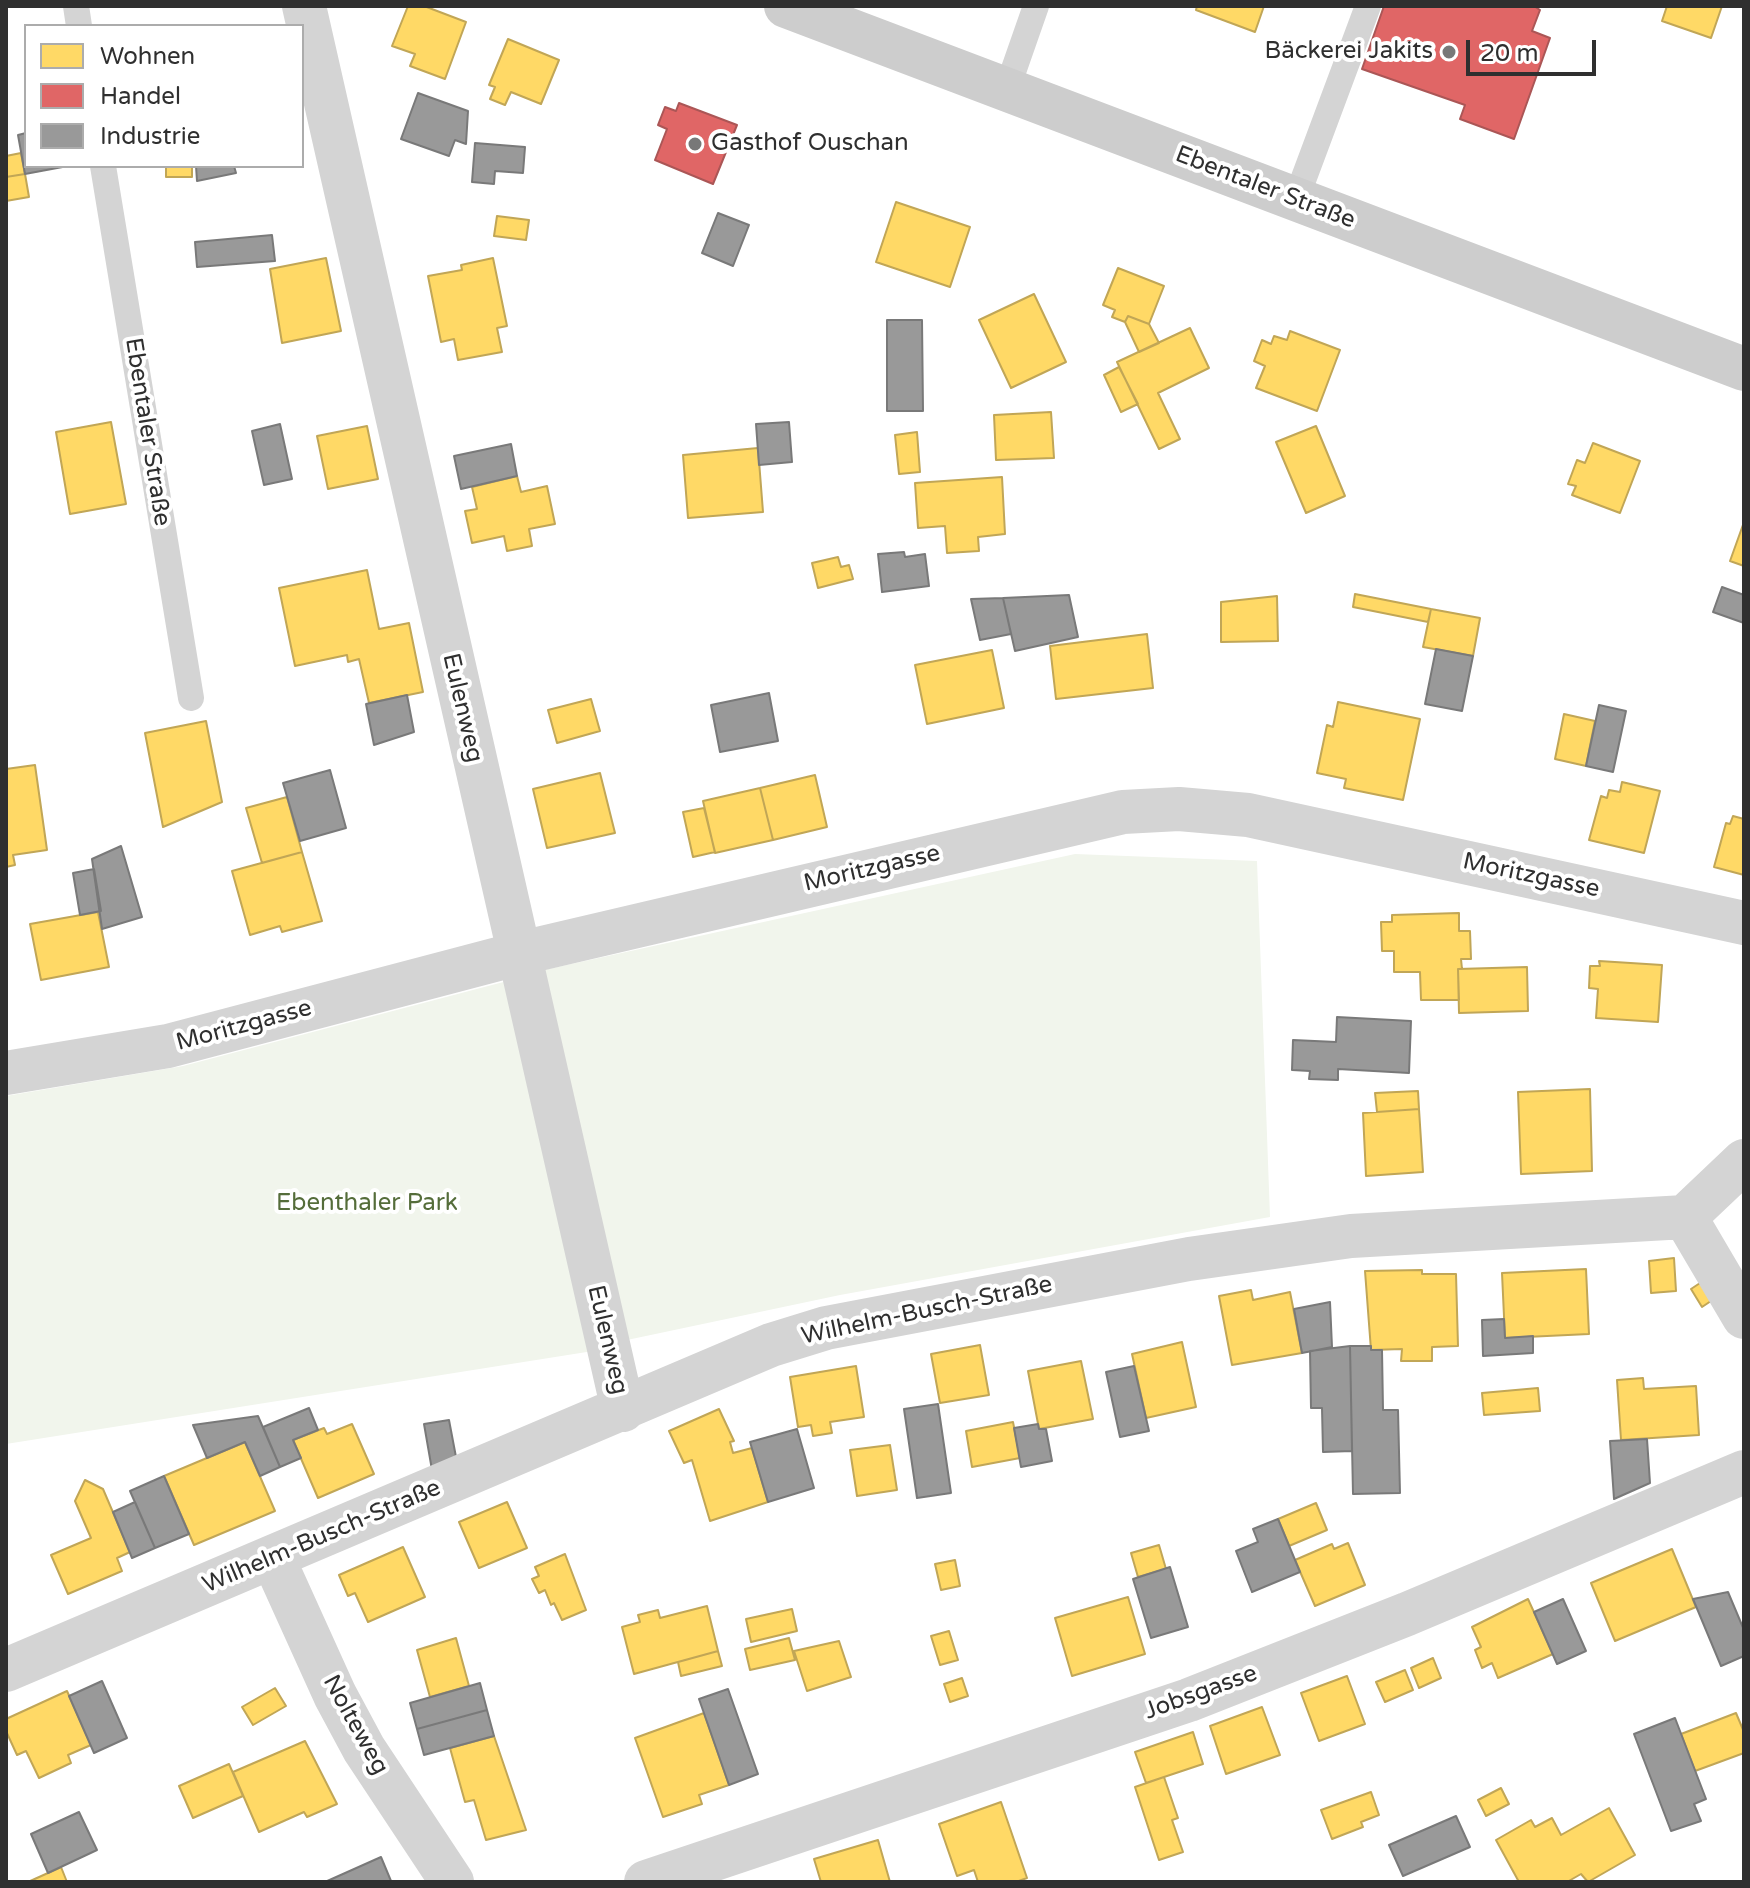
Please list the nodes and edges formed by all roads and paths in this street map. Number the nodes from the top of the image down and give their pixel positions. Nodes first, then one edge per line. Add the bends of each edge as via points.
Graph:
1 (304, 6) edge
2 (786, 6) edge
3 (1036, 6) edge
4 (1368, 6) edge
5 (1007, 89) junction
6 (103, 168) edge
7 (1296, 199) junction
8 (1744, 369) edge
9 (191, 698) dead end
10 (1744, 923) edge
11 (517, 954) junction
12 (6, 1073) edge
13 (1744, 1161) edge
14 (1685, 1217) junction
15 (1744, 1317) edge
16 (623, 1410) junction
17 (1744, 1472) edge
18 (273, 1558) junction
19 (6, 1670) edge
20 (452, 1882) edge
21 (646, 1882) edge

1 - 11 street, Eulenweg
2 - 5 main road, Ebentaler Straße
3 - 5 lane
4 - 7 lane
5 - 7 main road, Ebentaler Straße
6 - 9 lane, Ebentaler Straße
7 - 8 main road, Ebentaler Straße
10 - 11 street, Moritzgasse via 1248,815 1179,809 1067,823
11 - 12 street, Moritzgasse via 168,1046
11 - 16 street, Eulenweg
13 - 14 street
14 - 15 street
14 - 16 street, Wilhelm-Busch-Straße via 1351,1236 1189,1259 826,1328 771,1345
16 - 18 street, Wilhelm-Busch-Straße
17 - 21 street, Jobsgasse via 1189,1700
18 - 19 street, Wilhelm-Busch-Straße
18 - 20 street, Nolteweg via 357,1735

